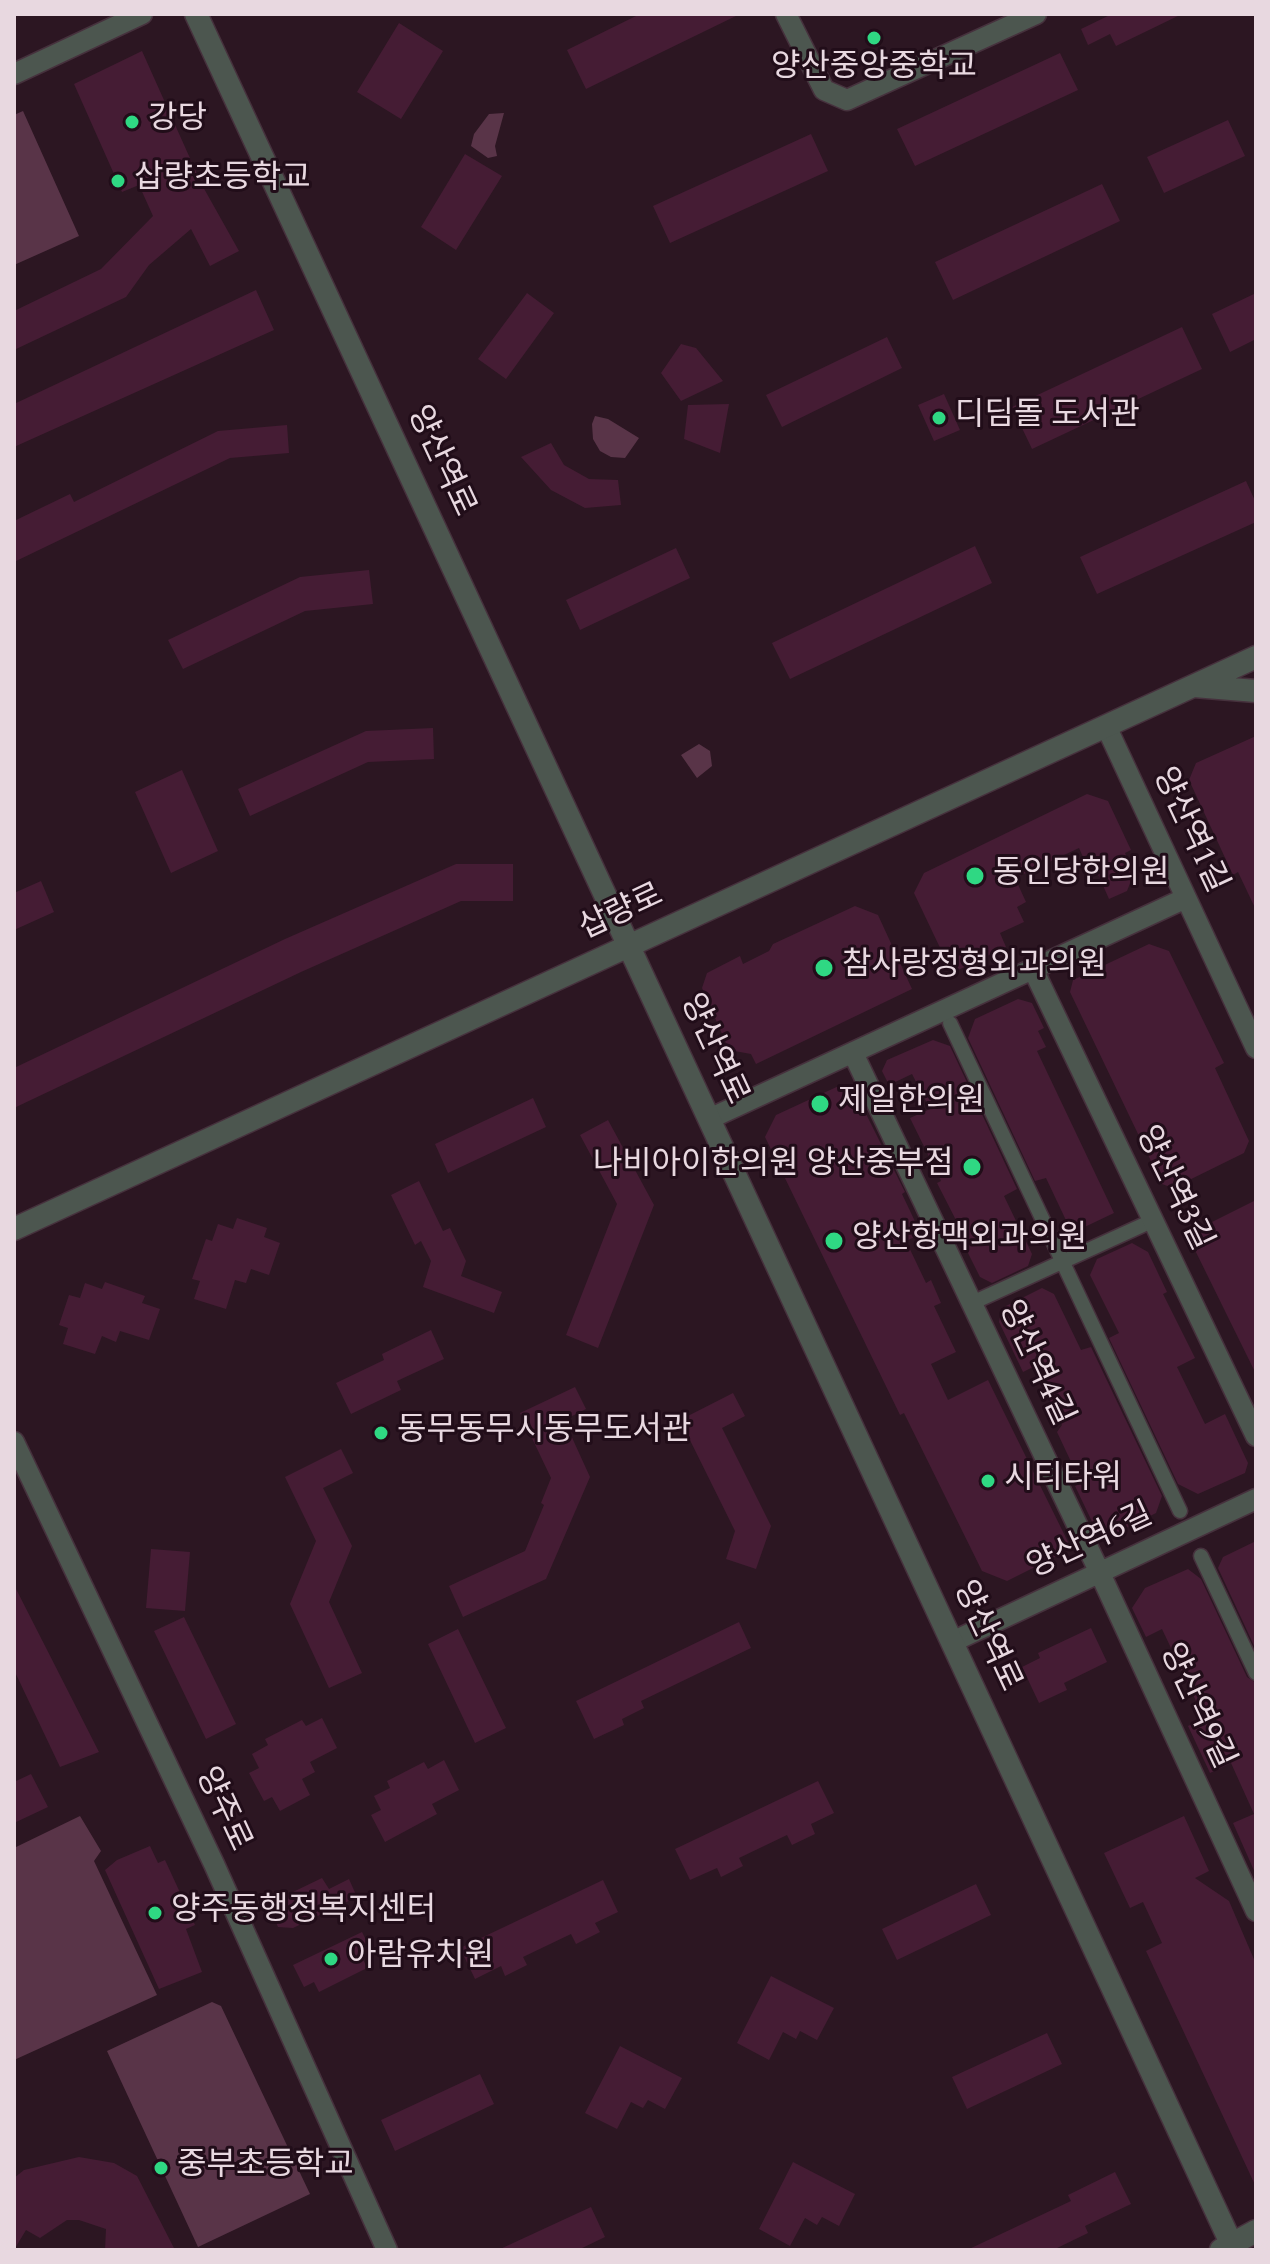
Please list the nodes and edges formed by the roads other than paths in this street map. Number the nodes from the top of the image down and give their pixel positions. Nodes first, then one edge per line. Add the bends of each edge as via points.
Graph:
1 (142, 14) edge
2 (196, 14) edge
3 (786, 14) edge
4 (1036, 14) edge
5 (14, 74) edge
6 (1251, 656) edge
7 (1193, 685) junction
8 (1256, 691) edge
9 (1106, 726) junction
10 (1186, 898) junction
11 (629, 946) junction
12 (1033, 969) junction
13 (950, 1023) dead end
14 (1256, 1048) edge
15 (853, 1053) junction
16 (709, 1119) junction
17 (1154, 1220) junction
18 (14, 1229) edge
19 (1063, 1261) junction
20 (972, 1303) junction
21 (1256, 1436) edge
22 (14, 1442) edge
23 (1256, 1499) edge
24 (1180, 1511) dead end
25 (1201, 1556) dead end
26 (1099, 1571) junction
27 (952, 1642) junction
28 (1256, 1673) edge
29 (1248, 1872) edge
30 (1256, 1911) edge
31 (1256, 2231) edge
32 (1229, 2248) edge
33 (387, 2250) edge

1 - 5 street
2 - 11 street, 양산역로
3 - 4 street via 824,90 847,100
6 - 7 street, 삽량로
7 - 8 street
7 - 9 street, 삽량로
9 - 10 street, 양산역1길
9 - 11 street, 삽량로
10 - 12 street
10 - 14 street, 양산역1길
11 - 16 street, 양산역로
11 - 18 street, 삽량로
12 - 15 street
12 - 17 street, 양산역3길
13 - 19 street
15 - 16 street
15 - 20 street, 양산역4길
16 - 27 street, 양산역로
17 - 19 street
17 - 21 street, 양산역3길
19 - 20 street
19 - 24 street
20 - 26 street, 양산역4길
22 - 33 street, 양주로 via 214,1864
23 - 26 street, 양산역6길
25 - 28 street
26 - 27 street, 양산역6길
26 - 29 street, 양산역9길
27 - 32 street, 양산역로
29 - 30 street, 양산역9길
31 - 32 street

